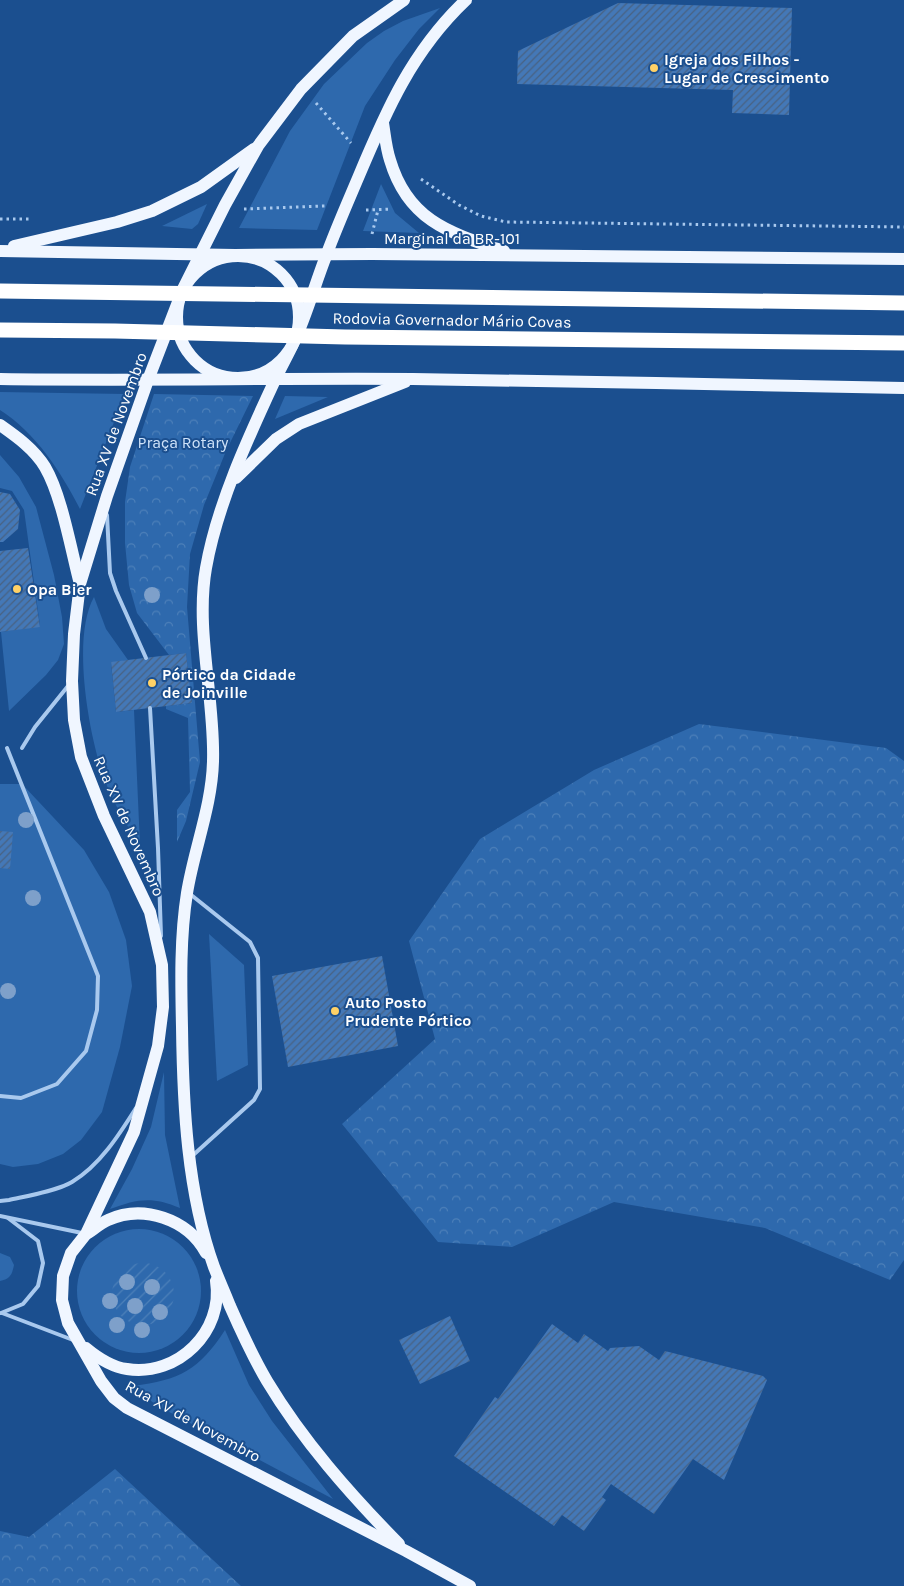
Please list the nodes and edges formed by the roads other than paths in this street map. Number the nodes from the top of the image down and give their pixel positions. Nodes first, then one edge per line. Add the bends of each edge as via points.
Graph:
1 (404, 0) edge
2 (466, 0) edge
3 (382, 122) junction
4 (258, 146) junction
5 (0, 250) edge
6 (200, 254) junction
7 (326, 254) junction
8 (235, 255) junction
9 (513, 255) junction
10 (904, 259) edge
11 (183, 289) junction
12 (0, 291) edge
13 (904, 303) edge
14 (0, 330) edge
15 (295, 341) junction
16 (904, 344) edge
17 (0, 379) edge
18 (234, 379) junction
19 (275, 379) junction
20 (412, 379) junction
21 (148, 380) junction
22 (904, 388) edge
23 (0, 425) edge
24 (230, 485) junction
25 (107, 496) junction
26 (80, 584) junction
27 (146, 658) dead end
28 (72, 681) junction
29 (150, 708) dead end
30 (7, 748) dead end
31 (22, 748) dead end
32 (187, 892) junction
33 (162, 965) junction
34 (147, 1090) junction
35 (0, 1096) edge
36 (190, 1159) junction
37 (0, 1201) edge
38 (0, 1216) edge
39 (8, 1218) junction
40 (86, 1234) junction
41 (213, 1266) junction
42 (1, 1313) edge
43 (81, 1343) junction
44 (406, 1551) junction
45 (470, 1586) edge

1 - 4 main road, Rua XV de Novembro via 353,36 326,62
2 - 3 main road, Rua XV de Novembro via 423,48
3 - 7 main road, Rua XV de Novembro
3 - 9 main road via 396,177 421,213 459,236
4 - 5 main road via 200,187 152,211
4 - 6 main road, Rua XV de Novembro
5 - 6 main road, Marginal da BR-101
6 - 8 main road, Marginal da BR-101
6 - 11 main road, Rua XV de Novembro
7 - 8 main road, Marginal da BR-101
7 - 9 main road, Marginal da BR-101
7 - 15 main road, Rua XV de Novembro
8 - 11 main road via 204,265
8 - 15 main road via 255,258 274,266 289,281 298,300 300,320
9 - 10 main road, Marginal da BR-101
11 - 18 main road via 177,308 184,348 197,363 214,374
11 - 21 main road, Rua XV de Novembro
12 - 13 highway, Rodovia Governador Mário Covas
14 - 16 highway, Rodovia Governador Mário Covas
15 - 18 main road via 285,357 270,370 253,377
15 - 19 main road, Rua XV de Novembro
17 - 21 main road
18 - 19 main road
18 - 21 main road
19 - 20 main road
19 - 24 main road, Rua XV de Novembro
20 - 22 main road
20 - 24 main road via 299,424 276,438
21 - 25 main road, Rua XV de Novembro
23 - 26 main road via 25,443 44,466 58,499
24 - 32 main road, Rua XV de Novembro via 205,571 204,618 213,763 209,798
25 - 26 main road, Rua XV de Novembro
25 - 27 lane via 110,573
26 - 28 main road, Rua XV de Novembro
28 - 31 lane
28 - 33 main road, Rua XV de Novembro via 74,720 81,757 104,816 150,912
29 - 33 lane
30 - 35 lane via 98,976 96,1010 86,1051 57,1084 21,1098
32 - 36 main road, Rua XV de Novembro via 181,981
32 - 36 lane via 250,942 258,958 260,1089 254,1100
33 - 34 main road, Rua XV de Novembro via 163,1007
34 - 37 lane via 123,1129 92,1167 71,1182
34 - 40 main road, Rua XV de Novembro via 131,1139
36 - 41 main road, Rua XV de Novembro
38 - 39 lane
39 - 40 lane
39 - 42 lane via 38,1241 43,1263 38,1286 23,1304
40 - 41 main road via 108,1220 133,1213 159,1215 182,1226 201,1243
40 - 43 main road, Rua XV de Novembro via 71,1253 63,1276 62,1300 68,1323
41 - 43 main road via 218,1292 212,1319 199,1342 179,1360 153,1369 126,1369 101,1360
41 - 44 main road, Rua XV de Novembro via 249,1347 288,1414 348,1491
42 - 43 lane
43 - 44 main road, Rua XV de Novembro via 114,1398 127,1408
44 - 45 main road, Rua XV de Novembro

